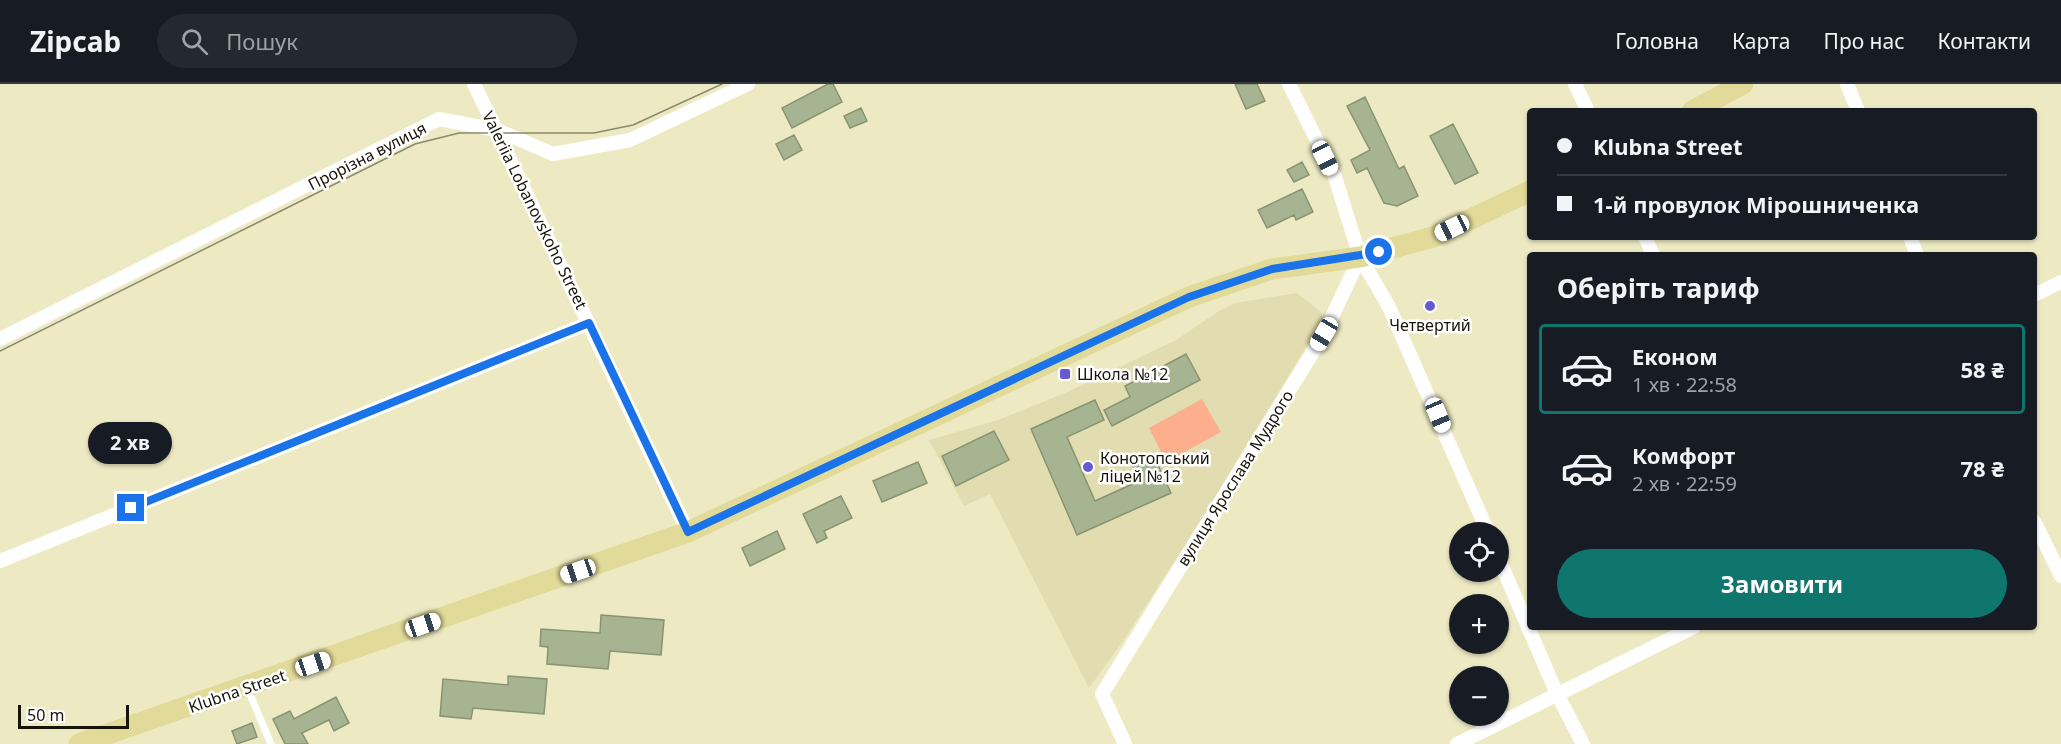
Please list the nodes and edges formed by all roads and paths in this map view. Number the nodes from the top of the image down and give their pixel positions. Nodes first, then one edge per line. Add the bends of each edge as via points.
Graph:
1 (474, 84) edge
2 (748, 84) edge
3 (1288, 84) edge
4 (1575, 84) edge
5 (1743, 84) edge
6 (1846, 84) edge
7 (1587, 108) edge
8 (1698, 108) edge
9 (1857, 108) edge
10 (497, 130) junction
11 (1527, 193) edge
12 (1360, 257) junction
13 (2061, 282) edge
14 (2037, 294) edge
15 (589, 323) junction
16 (0, 339) edge
17 (1484, 522) edge
18 (2037, 527) edge
19 (688, 532) junction
20 (0, 561) edge
21 (2061, 576) edge
22 (1509, 582) edge
23 (1527, 624) edge
24 (1529, 630) edge
25 (1688, 630) edge
26 (247, 687) junction
27 (1557, 694) junction
28 (79, 744) edge
29 (271, 744) edge
30 (1125, 744) edge
31 (1457, 744) edge
32 (1583, 744) edge

1 - 10 street, Valeriia Lobanovskoho Street
2 - 10 street, Прорізна вулиця via 630,140 553,154
3 - 12 street via 1335,177
4 - 7 street
5 - 8 main road
6 - 9 street
10 - 15 street, Valeriia Lobanovskoho Street
10 - 16 street, Прорізна вулиця via 439,119
11 - 12 main road, Klubna Street via 1433,237
12 - 17 street via 1389,307
12 - 19 main road, Klubna Street via 1272,269 1189,297
12 - 30 street, вулиця Ярослава Мудрого via 1324,334 1102,694
13 - 14 street
15 - 19 street, Valeriia Lobanovskoho Street
15 - 20 street
18 - 21 street
19 - 26 main road, Klubna Street
22 - 23 street
24 - 27 street
25 - 27 street
26 - 28 main road, Klubna Street
26 - 29 lane
27 - 31 street
27 - 32 street

